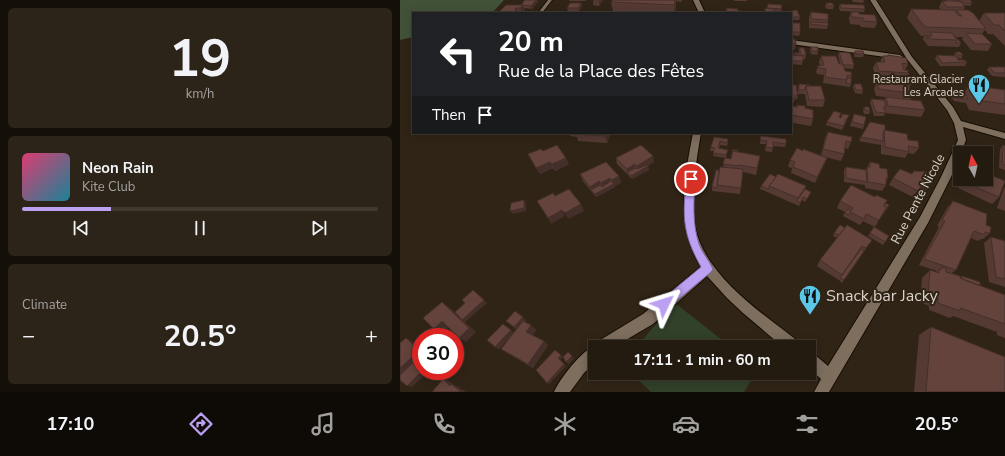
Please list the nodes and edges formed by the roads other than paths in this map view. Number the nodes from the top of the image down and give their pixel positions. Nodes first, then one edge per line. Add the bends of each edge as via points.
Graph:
1 (550, 0) edge
2 (696, 0) edge
3 (873, 0) edge
4 (541, 12) edge
5 (702, 12) edge
6 (792, 42) edge
7 (910, 58) junction
8 (958, 123) junction
9 (697, 134) edge
10 (1005, 136) edge
11 (707, 269) junction
12 (614, 340) edge
13 (786, 340) edge
14 (588, 359) edge
15 (816, 366) edge
16 (830, 377) junction
17 (561, 392) edge
18 (821, 392) edge

1 - 4 lane
2 - 5 street
3 - 7 street, Rue Pente Nicole
6 - 7 street
7 - 8 street, Rue Pente Nicole via 944,100
8 - 10 street
8 - 16 street, Rue Pente Nicole via 962,140 927,214
9 - 11 street via 693,154 690,232
11 - 12 street via 648,319
11 - 13 street via 736,298
14 - 17 street
15 - 16 street
16 - 18 street, Rue Pente Nicole

